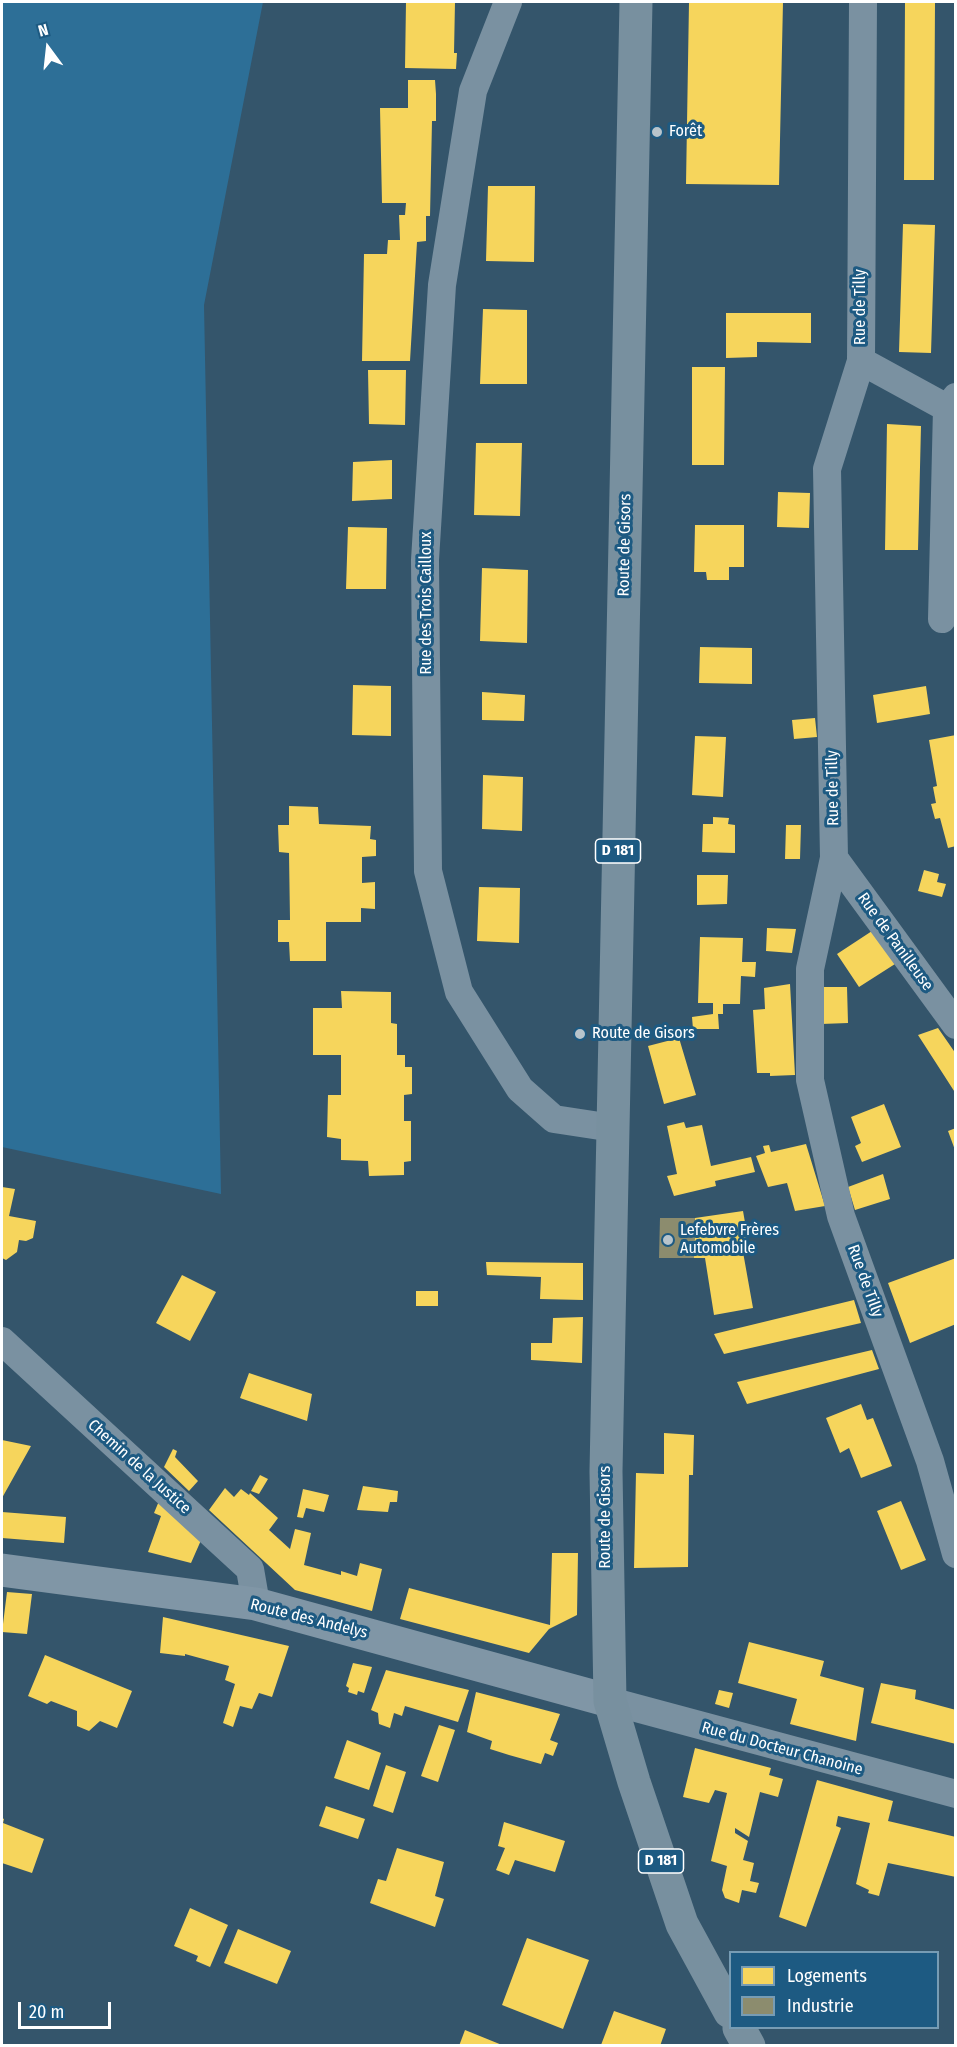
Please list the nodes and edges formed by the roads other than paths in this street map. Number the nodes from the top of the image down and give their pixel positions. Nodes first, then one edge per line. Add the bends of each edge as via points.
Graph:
1 (508, 2) edge
2 (636, 2) edge
3 (863, 2) edge
4 (861, 361) junction
5 (951, 403) edge
6 (942, 619) dead end
7 (834, 858) junction
8 (956, 1025) edge
9 (613, 1128) junction
10 (2, 1341) edge
11 (956, 1554) edge
12 (2, 1570) edge
13 (256, 1604) junction
14 (610, 1701) junction
15 (956, 1794) edge
16 (729, 2010) edge
17 (740, 2029) edge
18 (749, 2046) edge

1 - 9 street, Rue des Trois Cailloux via 473,91 442,285 425,560 428,871 459,992 520,1089 554,1119
2 - 9 main road, Route de Gisors / D 181
3 - 4 street, Rue de Tilly
4 - 5 street
4 - 7 street, Rue de Tilly via 827,469
5 - 6 street
7 - 8 street, Rue de Panilleuse
7 - 11 street, Rue de Tilly via 810,969 810,1080 841,1216 930,1461
9 - 14 main road, Route de Gisors / D 181 via 606,1472
10 - 13 street, Chemin de la Justice via 250,1569
12 - 13 main road, Route des Andelys
13 - 14 main road, Route des Andelys
14 - 15 street, Rue du Docteur Chanoine
14 - 16 main road, D 181 via 682,1924
17 - 18 main road

